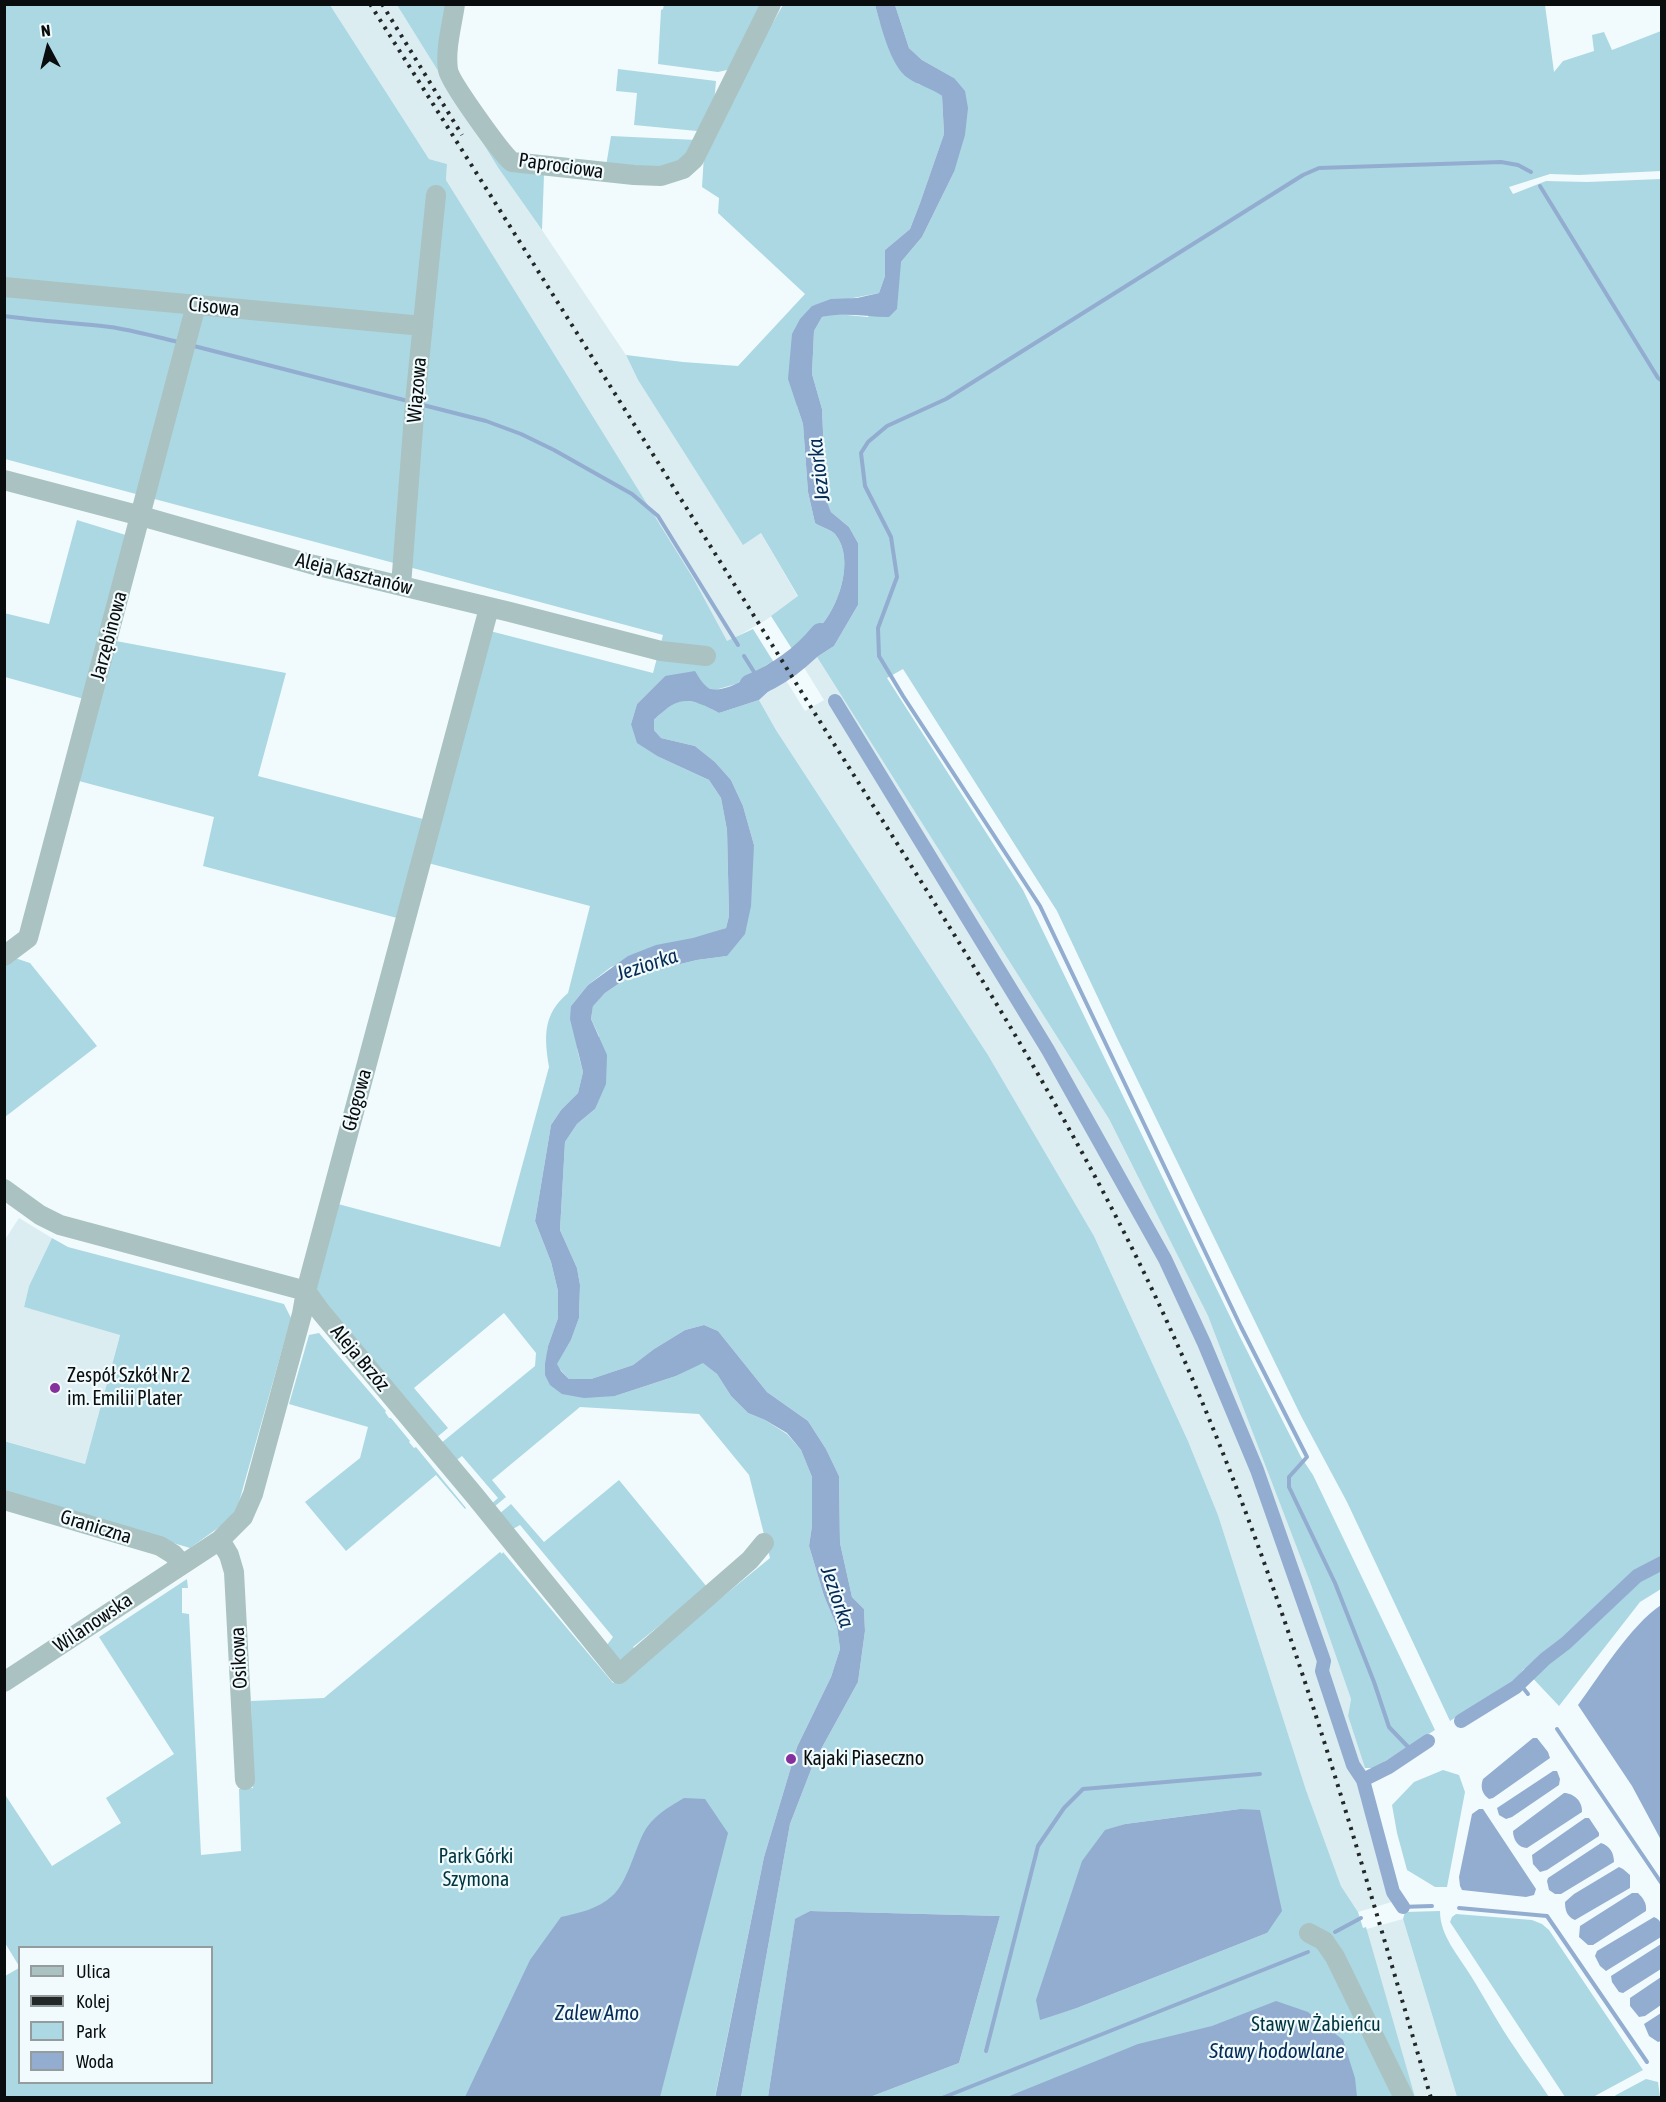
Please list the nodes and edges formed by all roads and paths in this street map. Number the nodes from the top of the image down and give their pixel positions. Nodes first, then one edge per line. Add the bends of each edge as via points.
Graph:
1 (455, 4) edge
2 (771, 4) edge
3 (436, 195) dead end
4 (4, 287) edge
5 (196, 305) junction
6 (423, 326) junction
7 (4, 480) edge
8 (141, 516) junction
9 (401, 586) junction
10 (489, 608) junction
11 (706, 656) dead end
12 (4, 956) edge
13 (4, 1189) edge
14 (306, 1291) junction
15 (4, 1500) edge
16 (220, 1540) junction
17 (764, 1543) dead end
18 (182, 1564) junction
19 (4, 1682) edge
20 (245, 1780) dead end
21 (1309, 1933) dead end
22 (1404, 2097) edge

1 - 2 street, Paprociowa via 449,74 512,162 661,176 683,169 694,159
3 - 6 street, Wiązowa
4 - 5 street, Cisowa
5 - 6 street, Cisowa
5 - 8 street, Jarzębinowa
6 - 9 street, Wiązowa
7 - 8 street, Aleja Kasztanów
8 - 9 street, Aleja Kasztanów
8 - 12 street, Jarzębinowa via 28,938
9 - 10 street, Aleja Kasztanów
10 - 11 street, Aleja Kasztanów via 661,651
10 - 14 street, Głogowa
13 - 14 street via 60,1225
14 - 16 street, Głogowa via 253,1494 243,1517
14 - 17 street, Aleja Brzóz via 619,1674 750,1560
15 - 18 street, Graniczna via 160,1546
16 - 18 street, Głogowa
16 - 20 street, Osikowa via 234,1572
18 - 19 street, Wilanowska
21 - 22 street via 1324,1941 1335,1957

